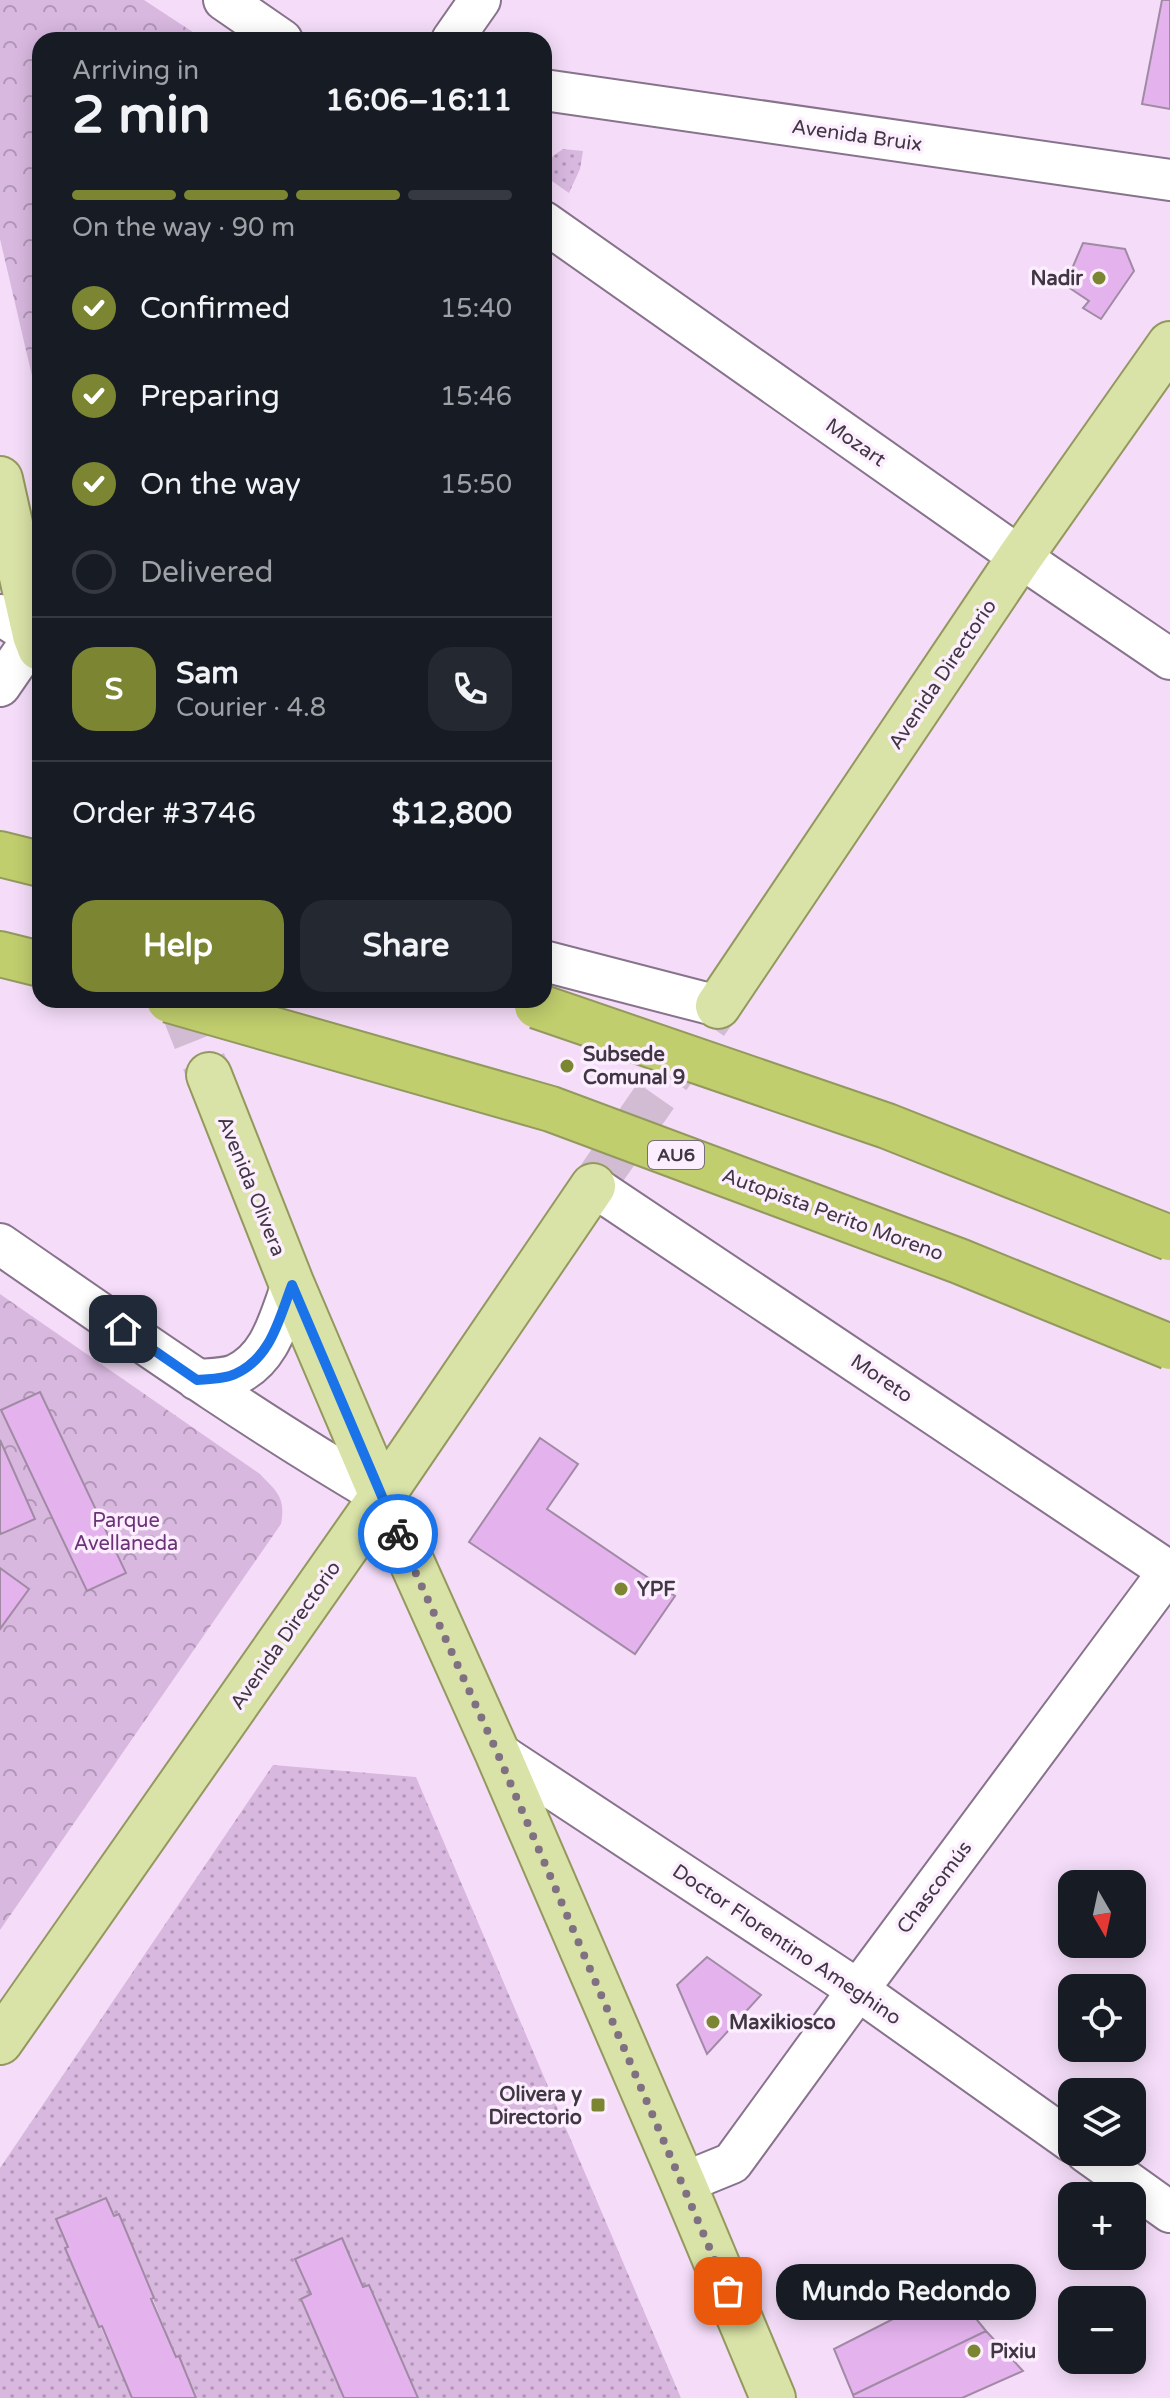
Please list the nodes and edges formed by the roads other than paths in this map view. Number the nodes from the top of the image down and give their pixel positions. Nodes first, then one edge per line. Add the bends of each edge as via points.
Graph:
1 (224, 0) edge
2 (480, 0) edge
3 (270, 32) edge
4 (458, 32) edge
5 (552, 91) edge
6 (1170, 180) edge
7 (552, 228) edge
8 (1170, 344) edge
9 (0, 479) edge
10 (1020, 557) junction
11 (31, 633) edge
12 (1170, 659) edge
13 (0, 686) edge
14 (0, 854) edge
15 (32, 862) edge
16 (0, 954) edge
17 (32, 962) edge
18 (552, 963) edge
19 (718, 1006) joint
20 (197, 1008) edge
21 (540, 1008) edge
22 (209, 1075) tunnel mouth
23 (593, 1186) joint
24 (1170, 1238) edge
25 (0, 1244) edge
26 (292, 1285) junction
27 (1170, 1347) edge
28 (197, 1380) junction
29 (382, 1496) junction
30 (1170, 1571) edge
31 (497, 1752) junction
32 (858, 1990) junction
33 (0, 2042) edge
34 (1058, 2132) edge
35 (1106, 2166) edge
36 (683, 2183) junction
37 (1170, 2212) edge
38 (773, 2398) edge

1 - 3 street
2 - 4 street
5 - 6 street, Avenida Bruix
7 - 10 street, Mozart
8 - 10 main road, Avenida Directorio
9 - 11 main road
10 - 12 street, Mozart
10 - 19 main road, Avenida Directorio
11 - 13 street
14 - 15 highway
16 - 17 highway
18 - 19 street
20 - 27 highway, Autopista Perito Moreno / AU6, bridge via 551,1109 959,1261
21 - 24 highway, bridge via 887,1126
22 - 26 main road, Avenida Olivera
23 - 29 main road, Avenida Directorio
23 - 30 street, Moreto
25 - 28 street
26 - 28 street via 271,1342 255,1363 233,1376
26 - 29 main road, Avenida Olivera
28 - 29 street
29 - 31 main road, Avenida Olivera
29 - 33 main road, Avenida Directorio
30 - 32 street, Chascomús
31 - 32 street, Doctor Florentino Ameghino
31 - 36 main road, Avenida Olivera
32 - 34 street, Doctor Florentino Ameghino
32 - 36 street, Chascomús via 732,2163
35 - 37 street
36 - 38 main road, Avenida Olivera

